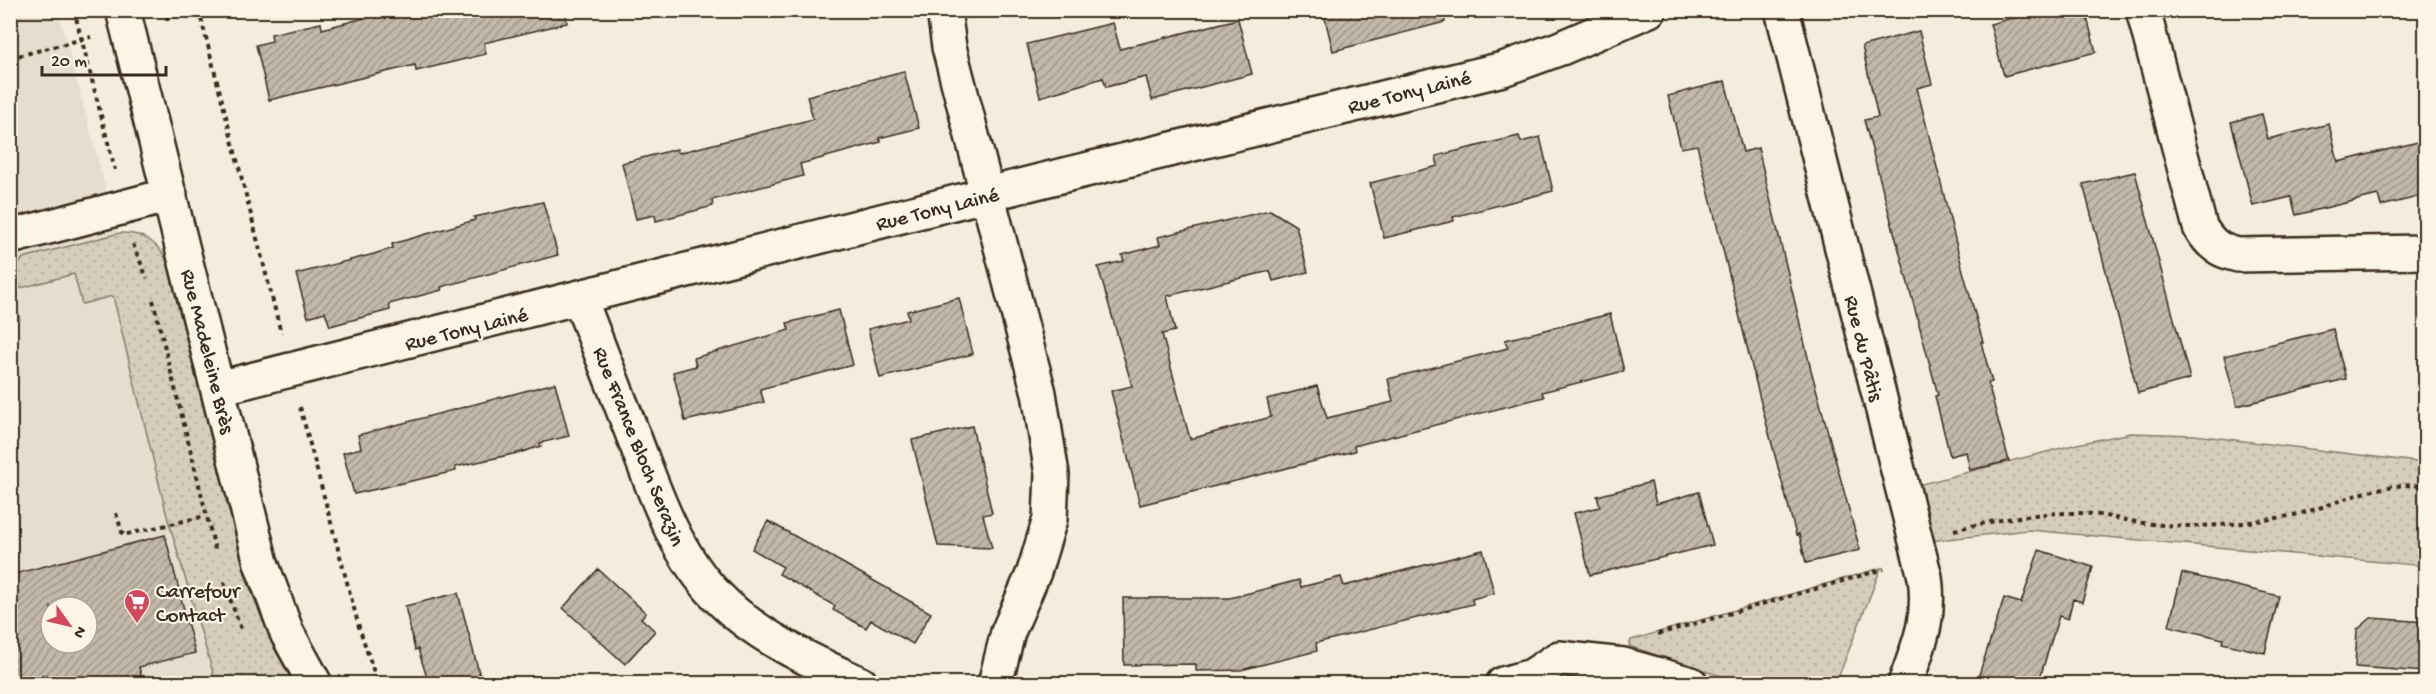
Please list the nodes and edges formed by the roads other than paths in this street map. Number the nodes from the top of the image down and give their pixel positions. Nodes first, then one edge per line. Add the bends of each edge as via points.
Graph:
1 (123, 10) edge
2 (944, 10) edge
3 (1649, 10) edge
4 (1782, 10) edge
5 (2143, 10) edge
6 (170, 195) junction
7 (988, 195) junction
8 (10, 237) edge
9 (2426, 252) edge
10 (580, 299) junction
11 (219, 388) junction
12 (315, 684) edge
13 (861, 684) edge
14 (995, 684) edge
15 (1503, 684) edge
16 (1691, 684) edge
17 (1905, 684) edge

1 - 6 street, Rue Madeleine Brès
2 - 7 street via 949,47
3 - 7 street, Rue Tony Lainé via 1503,69
4 - 17 street, Rue du Pâtis via 1916,539 1928,600 1926,622
5 - 9 street via 2200,227 2207,240 2221,251 2238,255
6 - 8 street
6 - 11 street, Rue Madeleine Brès
7 - 10 street, Rue Tony Lainé
7 - 14 street via 1039,393 1052,474 1050,519 1034,572 1008,632
10 - 11 street, Rue Tony Lainé
10 - 13 street, Rue France Bloch Serazin via 656,494 688,562 718,597 762,632
11 - 12 street, Rue Madeleine Brès via 261,563 287,633
15 - 16 street via 1532,676 1559,658 1623,665

